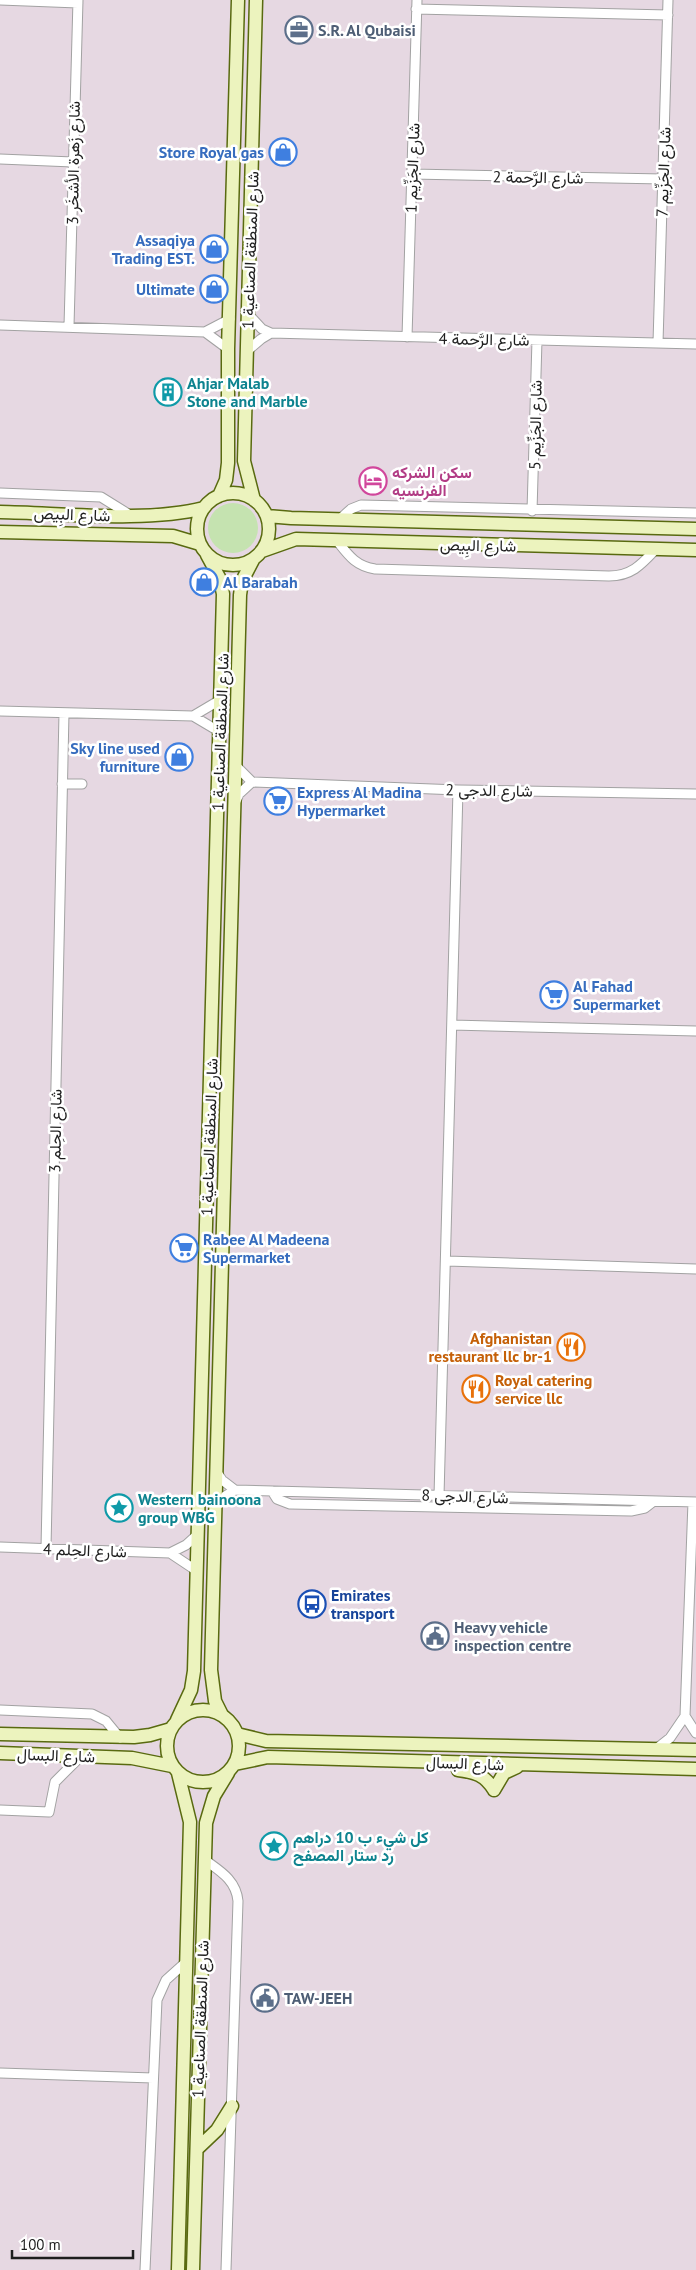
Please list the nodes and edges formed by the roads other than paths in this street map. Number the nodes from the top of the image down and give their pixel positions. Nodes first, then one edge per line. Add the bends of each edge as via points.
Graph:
1 (0, 0) edge
2 (238, 0) edge
3 (256, 0) edge
4 (668, 0) edge
5 (78, 1) edge
6 (417, 4) edge
7 (668, 15) junction
8 (0, 159) edge
9 (73, 162) junction
10 (412, 174) junction
11 (663, 179) junction
12 (248, 314) junction
13 (230, 319) junction
14 (0, 325) edge
15 (69, 326) junction
16 (205, 332) junction
17 (271, 333) junction
18 (408, 337) junction
19 (537, 340) junction
20 (658, 343) junction
21 (696, 344) edge
22 (228, 349) junction
23 (247, 351) junction
24 (0, 493) edge
25 (219, 496) junction
26 (254, 500) junction
27 (204, 508) junction
28 (532, 511) junction
29 (0, 512) edge
30 (696, 513) edge
31 (130, 515) junction
32 (266, 516) junction
33 (341, 518) junction
34 (696, 529) edge
35 (0, 532) edge
36 (338, 542) junction
37 (204, 549) junction
38 (655, 550) junction
39 (693, 551) edge
40 (257, 555) junction
41 (220, 700) junction
42 (0, 712) edge
43 (64, 713) junction
44 (193, 716) junction
45 (220, 732) junction
46 (236, 766) junction
47 (252, 782) junction
48 (62, 784) junction
49 (82, 784) dead end
50 (458, 790) junction
51 (696, 794) edge
52 (234, 805) junction
53 (452, 1025) junction
54 (696, 1031) edge
55 (447, 1261) junction
56 (696, 1269) edge
57 (216, 1470) junction
58 (235, 1490) junction
59 (272, 1491) junction
60 (439, 1496) junction
61 (654, 1501) junction
62 (694, 1502) edge
63 (215, 1509) junction
64 (198, 1534) junction
65 (0, 1547) edge
66 (46, 1548) junction
67 (170, 1553) junction
68 (197, 1571) junction
69 (0, 1710) edge
70 (222, 1715) junction
71 (685, 1716) junction
72 (174, 1724) junction
73 (696, 1733) edge
74 (0, 1734) edge
75 (237, 1734) junction
76 (120, 1738) junction
77 (656, 1749) junction
78 (696, 1750) edge
79 (0, 1753) edge
80 (82, 1755) junction
81 (430, 1762) junction
82 (528, 1765) junction
83 (232, 1768) junction
84 (175, 1769) junction
85 (696, 1769) edge
86 (0, 1810) edge
87 (204, 1860) junction
88 (186, 1962) junction
89 (0, 2073) edge
90 (153, 2078) junction
91 (232, 2106) junction
92 (197, 2149) junction
93 (145, 2270) edge
94 (178, 2270) edge
95 (194, 2270) edge
96 (226, 2270) edge

1 - 5 street
2 - 13 street, شارع المنطقة الصناعية 1
3 - 12 street, شارع المنطقة الصناعية 1
4 - 7 street, شارع الجَزِّيم 7
5 - 9 street, شارع زَهرة الأشخَر 3
6 - 7 street
6 - 10 street, شارع الجَزِّيم 1
7 - 11 street, شارع الجَزِّيم 7
8 - 9 street
9 - 15 street, شارع زَهرة الأشخَر 3
10 - 11 street, شارع الرَّحمة 2
10 - 18 street, شارع الجَزِّيم 1
11 - 20 street, شارع الجَزِّيم 7
12 - 17 street via 262,329
12 - 23 street, شارع المنطقة الصناعية 1
13 - 16 street
13 - 22 street, شارع المنطقة الصناعية 1
14 - 15 street
15 - 16 street
16 - 22 street
17 - 18 street, شارع الرَّحمة 4
17 - 23 street
18 - 19 street, شارع الرَّحمة 4
19 - 20 street, شارع الرَّحمة 4
19 - 28 street, شارع الجَزِّيم 5
20 - 21 street, شارع الرَّحمة 4
22 - 25 street, شارع المنطقة الصناعية 1 via 228,463 226,480
23 - 26 street, شارع المنطقة الصناعية 1 via 244,461
24 - 31 street via 101,497
25 - 26 street via 243,494
25 - 27 street
26 - 32 street
27 - 31 street, شارع البِيص via 182,514
27 - 37 street via 197,532
28 - 30 street
28 - 33 street via 361,505 351,508
29 - 31 street, شارع البِيص
32 - 33 street, شارع البِيص
32 - 40 street via 268,540
33 - 34 street, شارع البِيص
35 - 37 street, شارع البِيص via 173,536
36 - 38 street, شارع البِيص
36 - 38 street via 354,562 375,569 609,576 635,570
36 - 40 street, شارع البِيص via 296,539
37 - 40 street via 217,562 229,565 242,565
37 - 41 street, شارع المنطقة الصناعية 1 via 220,579 223,594
38 - 39 street, شارع البِيص
40 - 46 street, شارع المنطقة الصناعية 1 via 242,581 240,595
41 - 44 street
41 - 45 street, شارع المنطقة الصناعية 1
42 - 43 street
43 - 44 street
43 - 48 street, شارع الحِلم 3
44 - 45 street
45 - 64 street, شارع المنطقة الصناعية 1
46 - 47 street
46 - 52 street, شارع المنطقة الصناعية 1
47 - 50 street, شارع الدجى 2
47 - 52 street via 239,794
48 - 49 street
48 - 66 street, شارع الحِلم 3
50 - 51 street, شارع الدجى 2
50 - 53 street
52 - 57 street, شارع المنطقة الصناعية 1
53 - 54 street
53 - 55 street
55 - 56 street
55 - 60 street
57 - 58 street via 222,1480
57 - 63 street, شارع المنطقة الصناعية 1
58 - 59 street, شارع الدجى 8
58 - 63 street
59 - 60 street, شارع الدجى 8
59 - 61 street via 277,1499 290,1504 631,1511 645,1508
60 - 61 street, شارع الدجى 8
61 - 62 street, شارع الدجى 8
62 - 71 street
63 - 70 street, شارع المنطقة الصناعية 1 via 211,1670 212,1687
64 - 67 street
64 - 68 street, شارع المنطقة الصناعية 1
65 - 66 street, شارع الحِلم 4
66 - 67 street, شارع الحِلم 4
67 - 68 street
68 - 72 street, شارع المنطقة الصناعية 1 via 191,1690
69 - 76 street via 92,1714 106,1722
70 - 72 street via 204,1709 185,1714
70 - 75 street
71 - 73 street
71 - 77 street via 670,1738
72 - 76 street, شارع البسال via 150,1736
72 - 84 street via 166,1748
74 - 76 street, شارع البسال
75 - 77 street, شارع البسال via 266,1741
75 - 83 street via 239,1749
77 - 78 street, شارع البسال
79 - 80 street, شارع البسال
80 - 84 street, شارع البسال via 150,1760
80 - 86 street via 55,1782 49,1812
81 - 82 street, شارع البسال
81 - 82 street via 447,1769 474,1772 494,1790 509,1769
81 - 83 street, شارع البسال via 268,1757
82 - 85 street, شارع البسال
83 - 84 street via 219,1779 201,1783 185,1778
83 - 87 street, شارع المنطقة الصناعية 1 via 208,1810
84 - 88 street, شارع المنطقة الصناعية 1 via 190,1822
87 - 91 street via 230,1879 238,1895
87 - 92 street, شارع المنطقة الصناعية 1
88 - 90 street via 166,1980 157,2000
88 - 94 street, شارع المنطقة الصناعية 1
89 - 90 street
90 - 93 street
91 - 92 street via 217,2130
91 - 96 street
92 - 95 street, شارع المنطقة الصناعية 1

